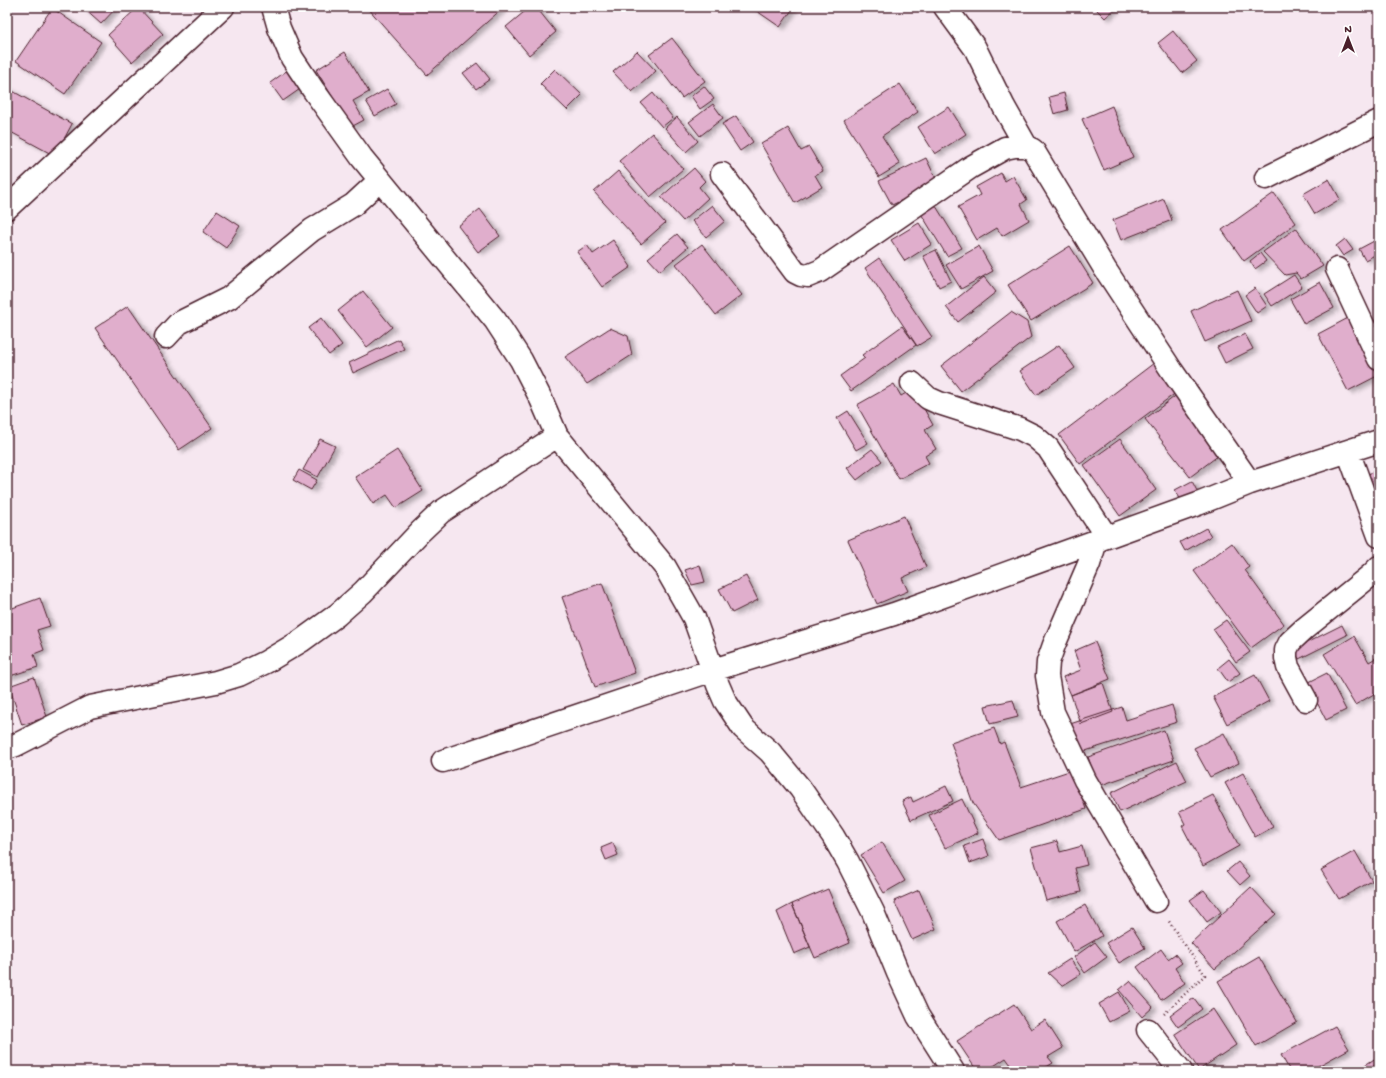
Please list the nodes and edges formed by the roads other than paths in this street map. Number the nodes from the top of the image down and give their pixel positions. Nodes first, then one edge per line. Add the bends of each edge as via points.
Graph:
1 (222, 7) edge
2 (273, 7) edge
3 (945, 7) edge
4 (1379, 121) edge
5 (1026, 146) junction
6 (722, 174) dead end
7 (1266, 178) dead end
8 (380, 180) junction
9 (7, 208) edge
10 (1337, 269) dead end
11 (166, 337) dead end
12 (1379, 358) edge
13 (912, 383) dead end
14 (557, 436) junction
15 (1379, 441) edge
16 (1348, 451) junction
17 (1250, 483) junction
18 (1379, 536) edge
19 (1101, 539) junction
20 (1379, 567) edge
21 (713, 670) junction
22 (1306, 700) dead end
23 (7, 748) edge
24 (443, 761) dead end
25 (1156, 901) road end
26 (1148, 1030) road end
27 (953, 1071) edge
28 (1180, 1071) edge

1 - 9 street
2 - 8 street via 292,58
3 - 5 street via 975,48
4 - 7 street
5 - 6 street via 1005,148 971,167 859,245 808,276 795,272
5 - 17 street via 1033,150 1105,269
8 - 11 street via 353,205 312,230 229,298 179,323
8 - 14 street via 495,320 521,360
10 - 12 street
13 - 19 street via 928,398 939,404 1020,429 1034,436 1048,448
14 - 21 street via 665,567 694,618
14 - 23 street via 441,512 336,615 301,641 266,662 239,675 216,682 90,708
15 - 16 street
16 - 17 street
16 - 18 street
17 - 19 street
19 - 21 street via 894,614
19 - 25 street via 1054,645 1048,662 1047,676 1053,712 1085,780
20 - 22 street via 1290,642 1286,650 1288,667
21 - 24 street
21 - 27 street via 725,702 743,728 770,752 800,788 833,836 873,912 918,1016
26 - 28 street

